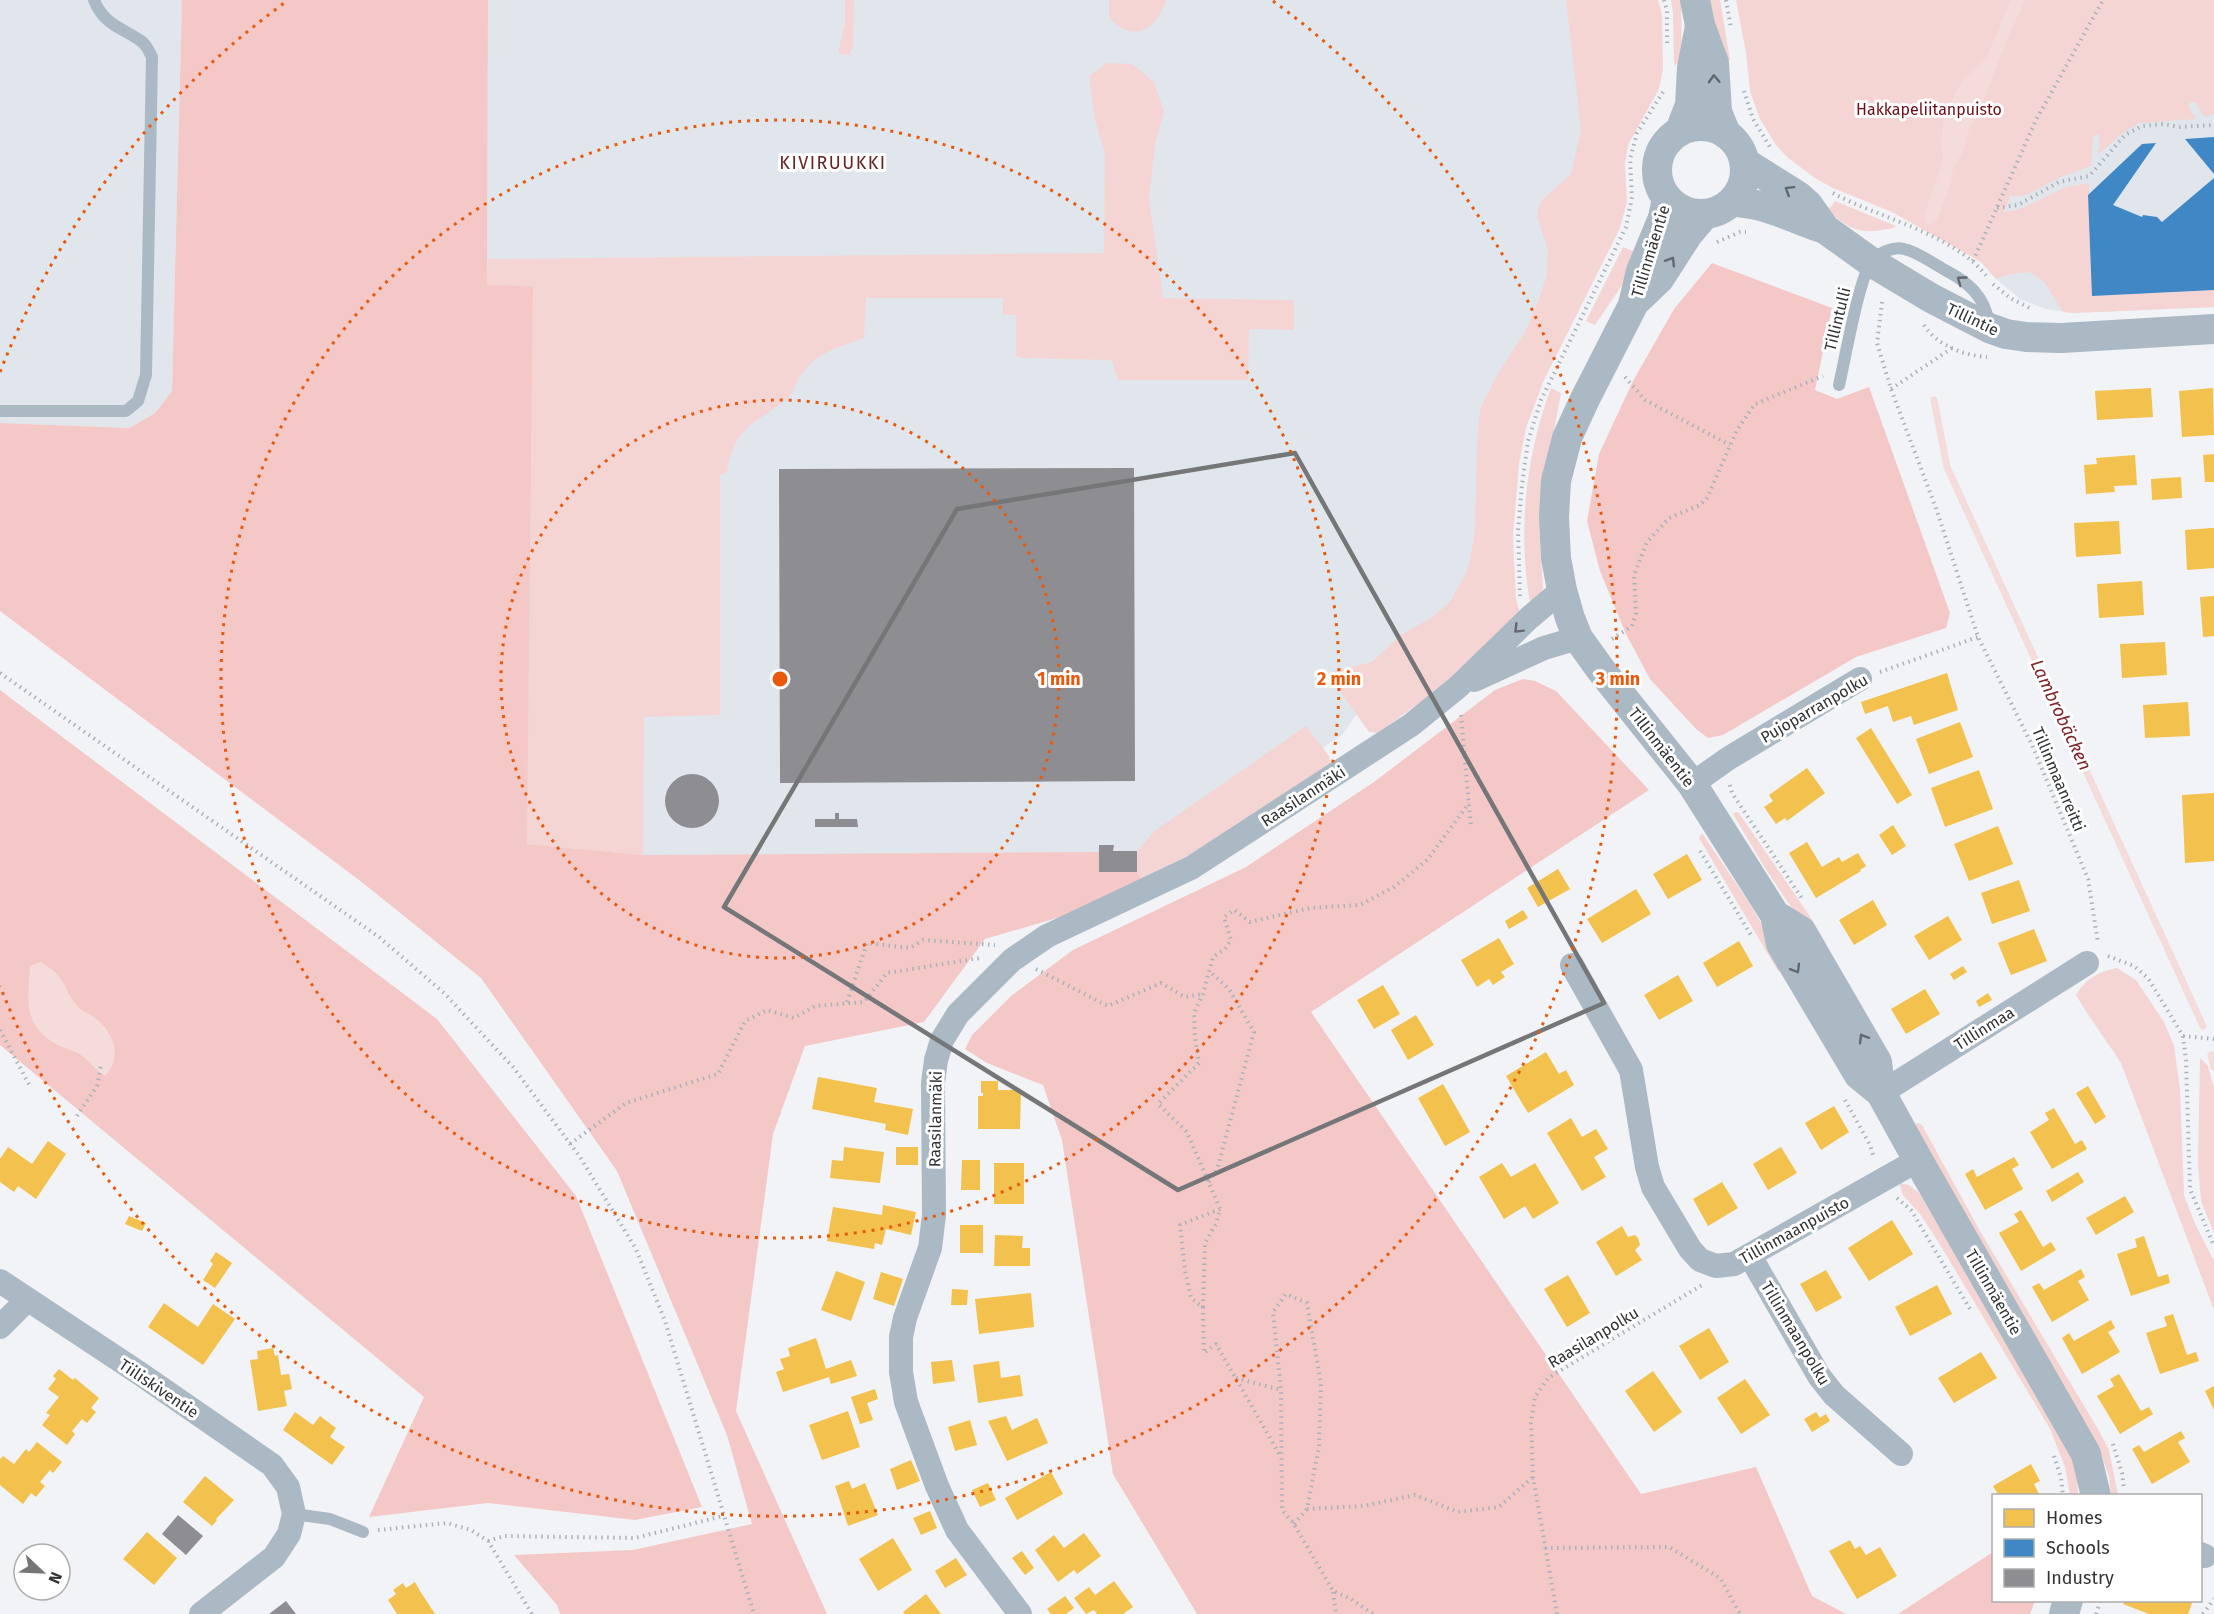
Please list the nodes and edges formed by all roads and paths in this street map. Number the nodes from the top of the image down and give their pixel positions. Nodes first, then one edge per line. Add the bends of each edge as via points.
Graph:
1 (94, 0) edge
2 (1664, 0) edge
3 (1726, 0) edge
4 (2103, 0) edge
5 (1698, 12) edge
6 (1732, 33) dead end
7 (1668, 53) dead end
8 (1740, 81) dead end
9 (1668, 85) dead end
10 (2213, 125) edge
11 (1680, 131) junction
12 (1726, 134) junction
13 (1776, 156) dead end
14 (1744, 162) junction
15 (1832, 192) dead end
16 (1666, 198) junction
17 (1718, 208) junction
18 (1997, 208) junction
19 (1825, 229) junction
20 (1749, 232) dead end
21 (1710, 245) dead end
22 (1973, 261) junction
23 (1871, 262) junction
24 (1882, 302) dead end
25 (1633, 305) junction
26 (2030, 308) dead end
27 (2214, 329) edge
28 (1952, 348) dead end
29 (1843, 368) junction
30 (1620, 372) dead end
31 (1839, 385) dead end
32 (1891, 389) junction
33 (0, 411) edge
34 (1730, 445) junction
35 (1562, 590) junction
36 (1520, 597) dead end
37 (1608, 634) dead end
38 (1978, 637) junction
39 (1578, 638) junction
40 (1611, 640) junction
41 (1616, 648) dead end
42 (0, 673) edge
43 (1860, 679) joint
44 (1458, 687) junction
45 (1721, 763) junction
46 (1692, 784) junction
47 (1469, 803) junction
48 (1471, 828) dead end
49 (1695, 842) dead end
50 (1807, 905) dead end
51 (1756, 945) dead end
52 (991, 951) dead end
53 (2096, 953) junction
54 (983, 957) dead end
55 (1044, 963) dead end
56 (1572, 965) dead end
57 (1209, 971) junction
58 (1203, 993) junction
59 (847, 1002) junction
60 (0, 1030) edge
61 (2182, 1036) junction
62 (2214, 1039) edge
63 (101, 1065) dead end
64 (31, 1088) dead end
65 (1881, 1093) junction
66 (1843, 1095) dead end
67 (77, 1116) dead end
68 (570, 1144) junction
69 (1918, 1160) junction
70 (1885, 1179) junction
71 (1209, 1182) junction
72 (1220, 1209) junction
73 (2214, 1246) edge
74 (1750, 1256) junction
75 (0, 1281) edge
76 (1704, 1284) dead end
77 (27, 1300) junction
78 (1203, 1307) junction
79 (1970, 1310) dead end
80 (0, 1327) edge
81 (1235, 1378) junction
82 (1281, 1390) junction
83 (2110, 1440) dead end
84 (2054, 1453) dead end
85 (1901, 1454) dead end
86 (1282, 1458) junction
87 (1533, 1477) junction
88 (2063, 1494) edge
89 (2096, 1494) edge
90 (2124, 1494) edge
91 (1307, 1509) junction
92 (294, 1515) junction
93 (723, 1516) junction
94 (1294, 1524) junction
95 (363, 1532) joint
96 (488, 1541) junction
97 (1545, 1548) junction
98 (1333, 1591) junction
99 (2214, 1599) edge
100 (201, 1614) edge
101 (532, 1614) edge
102 (754, 1614) edge
103 (1020, 1614) edge
104 (1336, 1614) edge
105 (1372, 1614) edge
106 (1557, 1614) edge
107 (1740, 1614) edge
108 (2203, 1614) edge

1 - 33 lane via 113,26 144,42 152,57 146,375 138,401 126,411
2 - 7 path
3 - 6 path
4 - 18 path via 2036,120
5 - 11 street via 1690,105
12 -> 5 street via 1718,111 1714,63
8 - 13 path via 1754,119
9 - 36 path via 1637,133 1630,159 1632,196 1626,227 1541,400 1528,441 1518,531
10 - 18 path via 2142,126 2125,135 2089,176 2059,183 2019,205
11 - 12 street via 1703,126
11 - 16 street via 1671,137 1659,156 1657,178
12 - 14 street
14 - 17 street via 1743,184
19 -> 14 street, Tillintie via 1798,196
15 - 22 path via 1908,224
16 - 17 street via 1684,211
16 - 25 street, Tillinmäentie via 1663,218 1641,271
17 - 19 street, Tillintie via 1749,202
25 -> 17 street, Tillinmäentie via 1659,279 1688,234
18 - 22 path
19 - 23 street, Tillintie
20 - 21 path
22 - 26 path via 1995,286
23 - 27 street, Tillintie via 1911,287 2006,334 2044,338
23 - 29 lane, Tillintulli
24 - 32 path, Tillinmaanreitti via 1876,343
25 - 35 street, Tillinmäentie via 1567,438 1556,481 1556,558
28 - 32 path
29 - 31 lane, Tillintulli
29 - 34 path via 1755,404
30 - 34 path via 1645,400
32 - 38 path, Tillinmaanreitti via 1937,511
34 - 40 path via 1707,498 1670,518 1647,542 1634,575 1636,613 1632,626
35 - 39 street, Tillinmäentie
35 -> 44 street, Raasilanmäki
37 - 40 path
38 - 43 path, Pujoparranpolku
38 - 53 path, Tillinmaanreitti via 2032,745 2088,879
39 - 44 street, Raasilanmäki via 1544,648
39 - 46 street, Tillinmäentie
40 - 41 path
42 - 68 path via 379,937 444,993 513,1066
43 - 45 street, Pujoparranpolku
44 - 47 path
44 - 103 street, Raasilanmäki via 1412,725 1191,868 1047,936 1012,960 958,1014 942,1040 933,1083 934,1215 930,1248 903,1327 900,1372 906,1402 957,1530
45 - 46 street, Pujoparranpolku
45 - 50 path via 1732,793
46 - 65 street, Tillinmäentie via 1775,915 1801,931 1877,1062
47 - 48 path
47 - 57 path via 1427,860 1394,887 1360,904 1310,908 1250,922 1234,910 1224,918 1231,940 1213,957
49 - 51 path
52 - 59 path via 999,945 923,940 910,948 867,943
53 - 61 path via 2134,966 2148,978
53 - 65 street, Tillinmaa
54 - 59 path via 887,973 864,1002
55 - 58 path via 1036,969 1108,1006 1161,983 1185,997
56 - 74 street, Tillinmaanpuisto via 1631,1070 1653,1187 1684,1240 1701,1260 1716,1266 1734,1264
57 - 58 path
57 - 71 path via 1229,989 1254,1032 1217,1170
58 - 71 path via 1194,1013 1199,1063 1158,1104 1187,1132
59 - 68 path via 815,1005 794,1018 767,1010 746,1021 718,1074 626,1103
60 - 64 path
61 - 62 path
61 - 73 path via 2190,1189
63 - 67 path via 97,1086
65 - 69 street, Tillinmäentie
66 - 70 path
68 - 93 path via 636,1249 665,1321
69 - 70 street, Tillinmaanpuisto
69 - 89 street, Tillinmäentie via 2086,1454
70 - 74 street, Tillinmaanpuisto
70 - 79 path via 1894,1196 1911,1210
71 - 72 path
72 - 78 path via 1205,1243
72 - 78 path via 1180,1225 1191,1298
74 - 85 street, Tillinmaanpolku via 1834,1395
75 - 77 street, Tiiliskiventie
76 - 87 path, Raasilanpolku via 1548,1378 1535,1397 1531,1423
77 - 80 street
77 - 92 street, Tiiliskiventie via 272,1465 288,1487
78 - 81 path via 1204,1353 1216,1344
81 - 82 path
81 - 86 path
82 - 86 path
82 - 91 path via 1273,1312 1286,1294 1307,1303 1321,1384 1318,1447
83 - 90 path via 2116,1449
84 - 88 path
86 - 94 path via 1282,1510
87 - 91 path via 1499,1507 1458,1512 1415,1495 1364,1506
87 - 97 path, Raasilanpolku
91 - 94 path
92 - 95 lane via 330,1519
92 - 100 street via 289,1534 274,1557
93 - 96 path via 635,1538 504,1536
93 - 102 path
94 - 98 path
95 - 96 path via 447,1522
96 - 101 path
97 - 106 path, Raasilanpolku
97 - 107 path via 1669,1547 1720,1578
98 - 104 path
98 - 105 path
99 - 108 path

